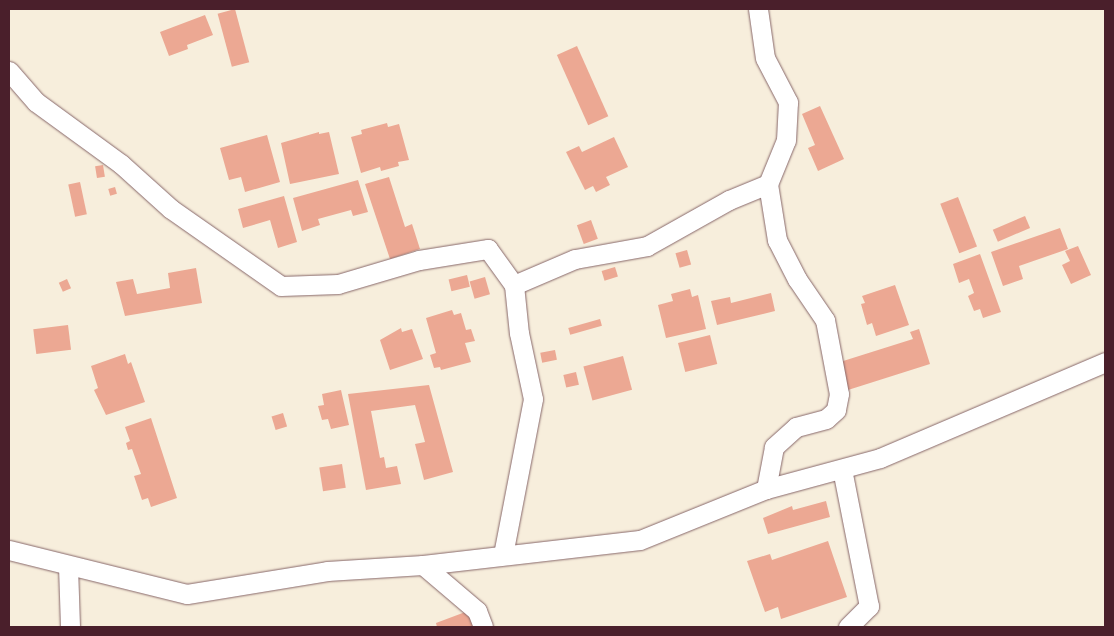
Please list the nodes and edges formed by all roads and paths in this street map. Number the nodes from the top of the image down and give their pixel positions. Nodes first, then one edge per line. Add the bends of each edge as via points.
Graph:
1 (758, 9) edge
2 (9, 72) edge
3 (768, 184) junction
4 (514, 286) junction
5 (1105, 362) edge
6 (842, 468) junction
7 (766, 489) junction
8 (9, 550) edge
9 (503, 555) junction
10 (423, 564) junction
11 (68, 566) junction
12 (70, 627) edge
13 (483, 627) edge
14 (848, 627) edge

1 - 3 street via 765,58 788,102 786,140
2 - 4 street via 36,102 121,164 171,209 281,286 338,284 419,260 488,249
3 - 4 street via 729,200 647,246 575,259
3 - 7 street via 777,240 797,279 825,320 839,394 836,410 826,419 796,427 774,447
4 - 9 street via 519,333 533,399
5 - 6 street via 880,458
6 - 7 street
6 - 14 street via 869,606
7 - 9 street via 640,540
8 - 11 street
9 - 10 street
10 - 11 street via 327,571 187,594
10 - 13 street via 477,611
11 - 12 street

